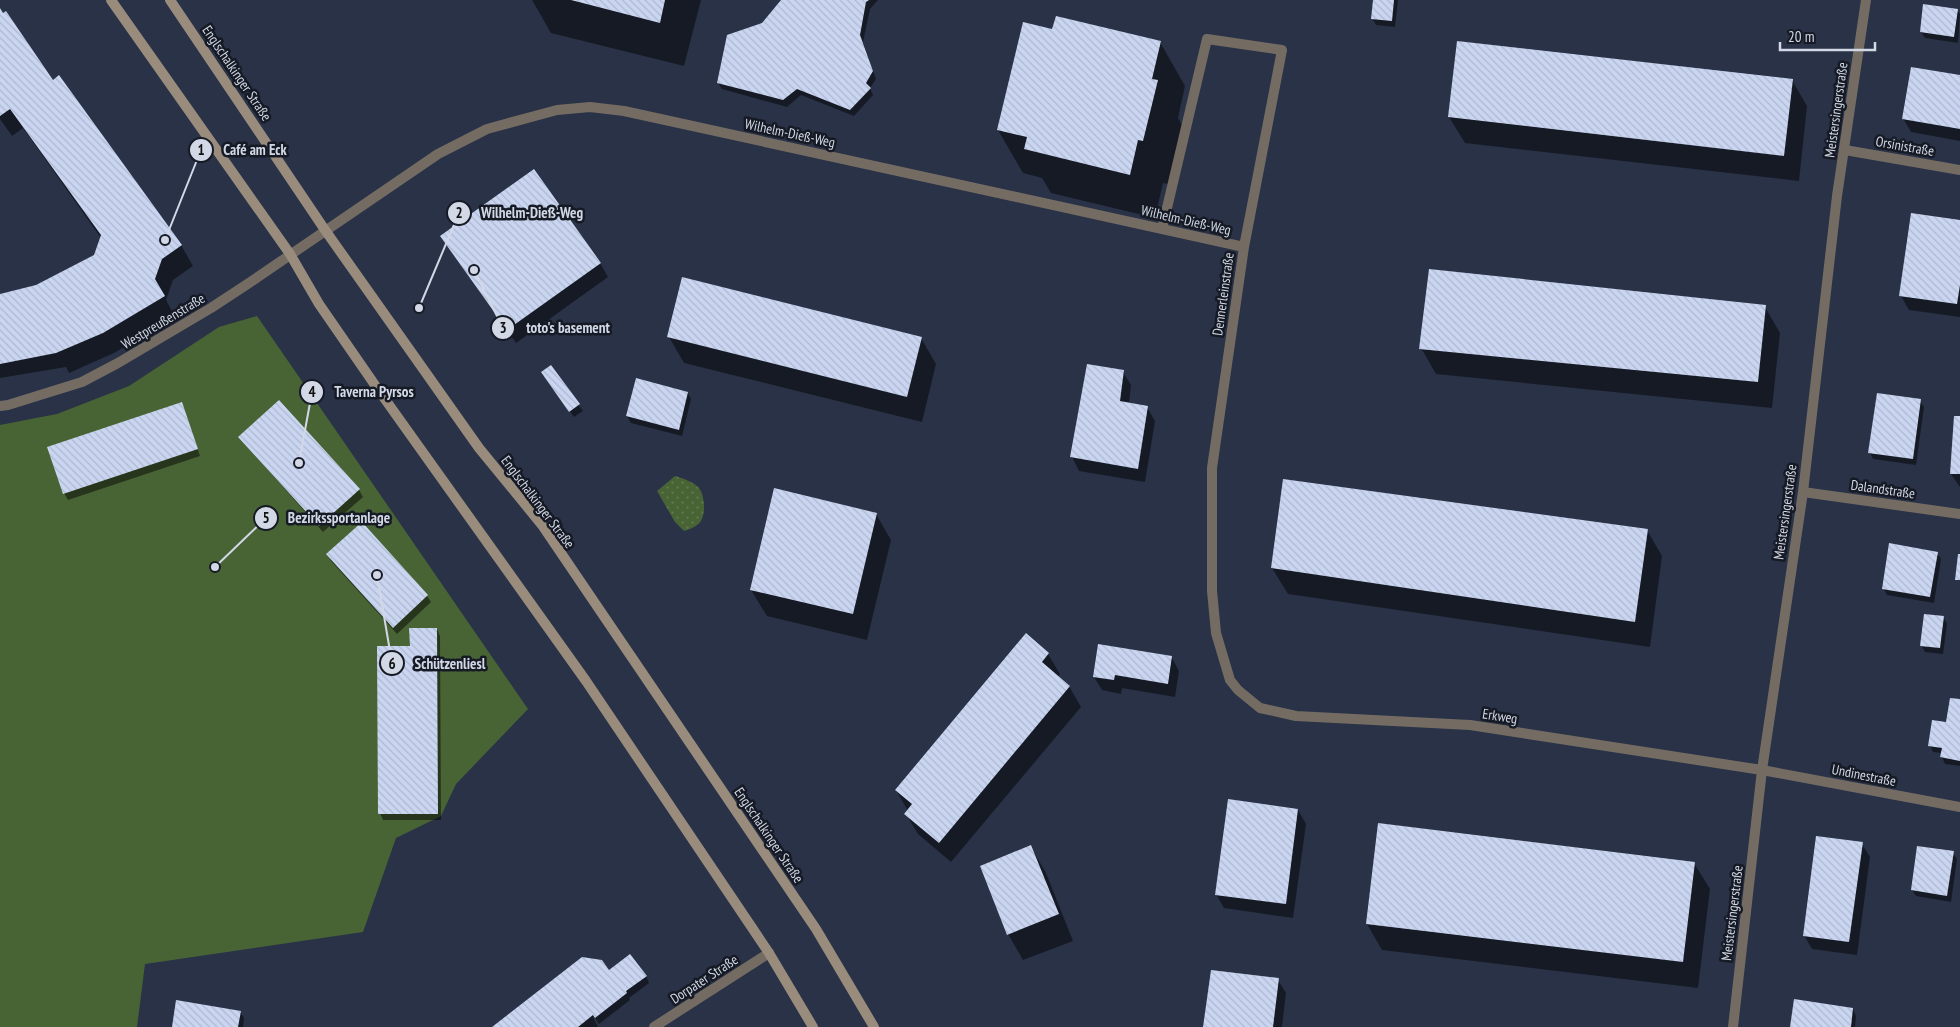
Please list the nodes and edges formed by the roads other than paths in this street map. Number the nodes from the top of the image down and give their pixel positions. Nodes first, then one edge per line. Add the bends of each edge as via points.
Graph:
1 (111, 0) edge
2 (170, 0) edge
3 (1866, 0) edge
4 (1845, 150) junction
5 (1960, 170) edge
6 (1162, 229) junction
7 (326, 230) junction
8 (1244, 247) junction
9 (290, 254) junction
10 (0, 406) edge
11 (1802, 492) junction
12 (1960, 514) edge
13 (1238, 690) joint
14 (1762, 770) junction
15 (1960, 807) edge
16 (769, 953) junction
17 (654, 1027) edge
18 (813, 1027) edge
19 (874, 1027) edge
20 (1732, 1027) edge

1 - 9 main road
2 - 7 main road, Englschalkinger Straße
3 - 4 street, Meistersingerstraße
4 - 5 street, Orsinistraße
4 - 11 street, Meistersingerstraße
6 - 7 street, Wilhelm-Dieß-Weg via 648,116 590,107 557,110 488,129 438,154
6 - 8 street, Wilhelm-Dieß-Weg
6 - 8 street, Dennerleinstraße via 1207,39 1282,50
7 - 9 street, Westpreußenstraße
7 - 19 main road, Englschalkinger Straße via 479,448 542,526 816,929
8 - 13 street, Dennerleinstraße via 1212,468 1212,591 1216,633 1230,680
9 - 10 street, Westpreußenstraße via 211,308 82,382
9 - 16 main road via 319,304 586,681
11 - 12 street, Dalandstraße
11 - 14 street, Meistersingerstraße
13 - 14 street, Erkweg via 1260,708 1296,716 1470,725
14 - 15 street, Undinestraße
14 - 20 street, Meistersingerstraße
16 - 17 street, Dorpater Straße
16 - 18 main road

